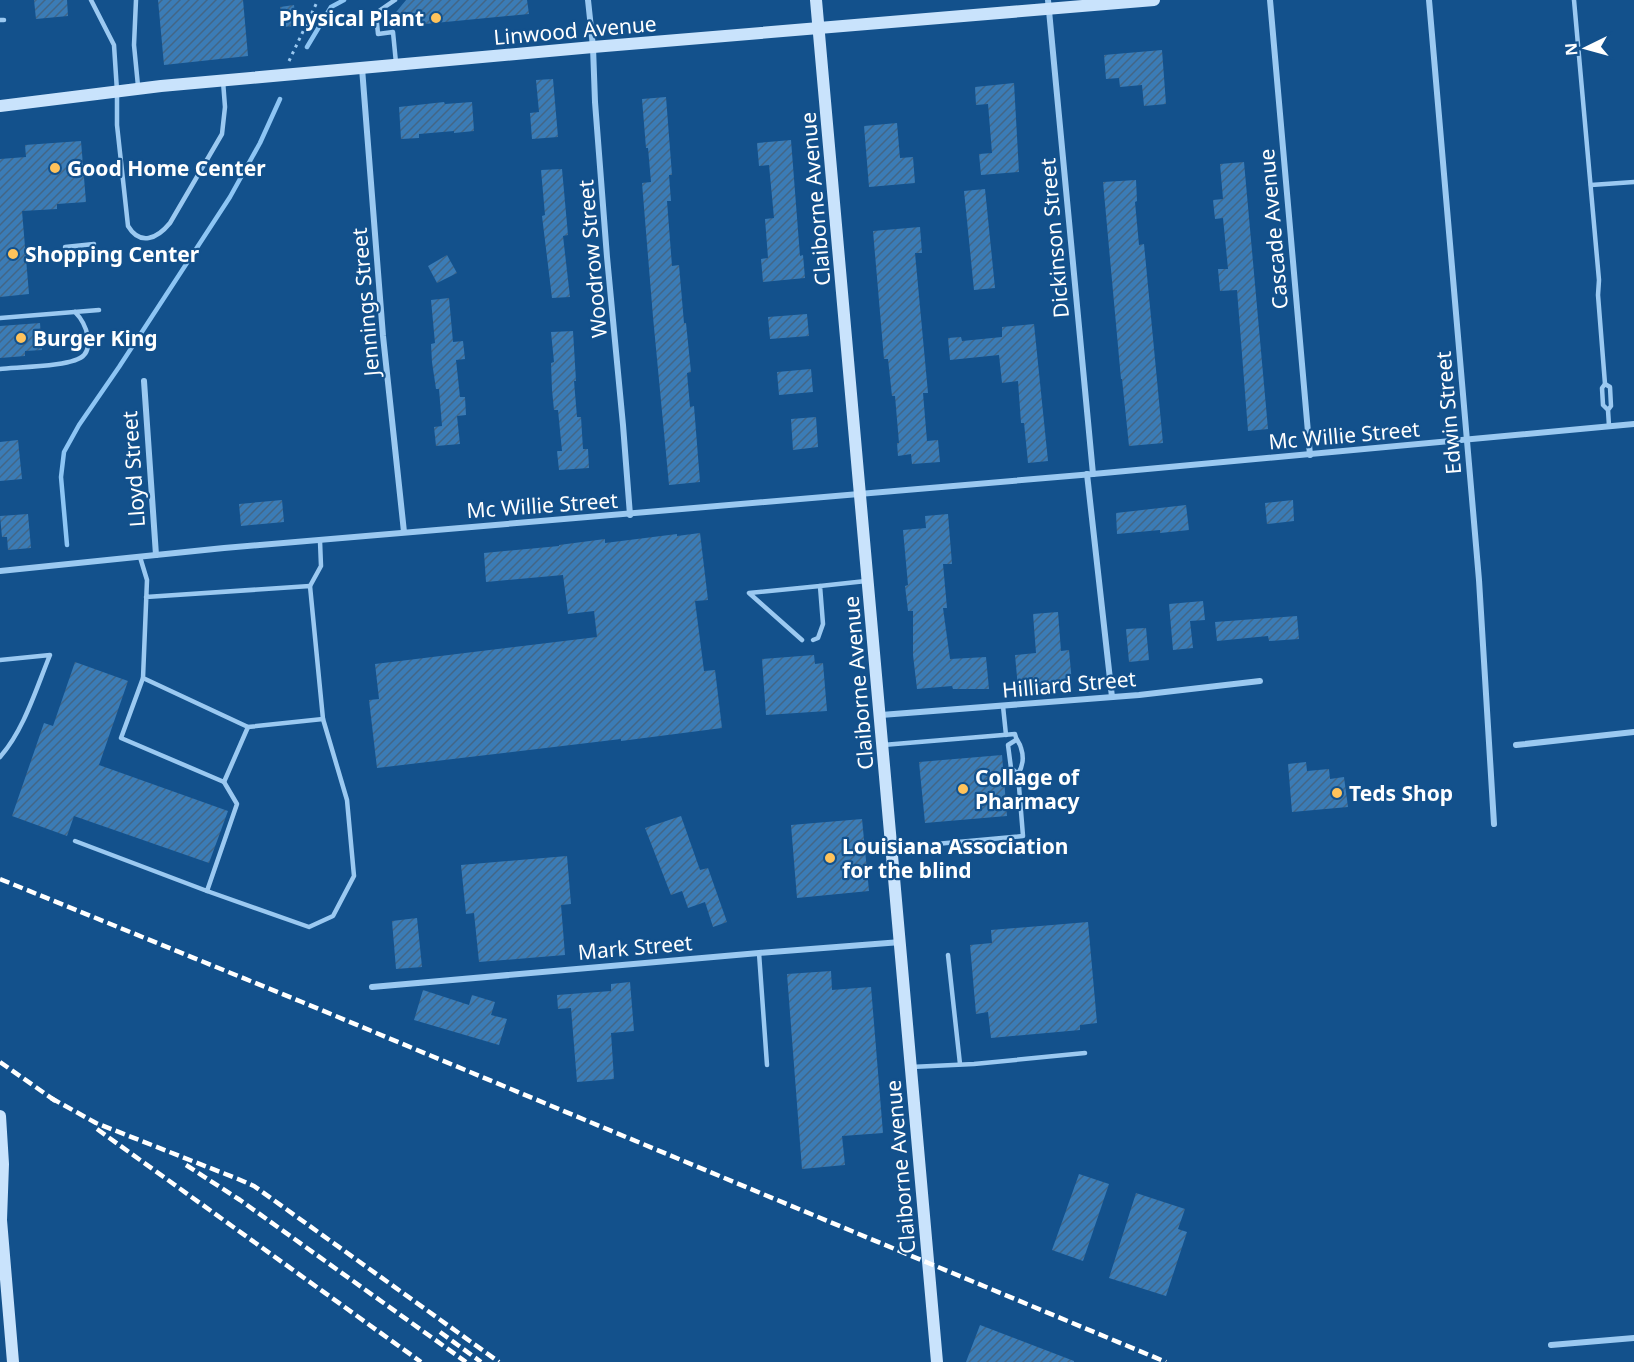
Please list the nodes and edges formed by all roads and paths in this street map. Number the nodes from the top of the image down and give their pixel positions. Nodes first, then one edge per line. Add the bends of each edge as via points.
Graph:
1 (91, 0) edge
2 (136, 0) edge
3 (318, 0) edge
4 (395, 0) edge
5 (588, 0) edge
6 (816, 0) edge
7 (1154, 0) edge
8 (1270, 0) edge
9 (1429, 0) edge
10 (1574, 0) edge
11 (1049, 5) edge
12 (819, 28) junction
13 (593, 47) junction
14 (397, 65) junction
15 (362, 69) junction
16 (282, 75) junction
17 (223, 81) junction
18 (139, 89) junction
19 (117, 91) junction
20 (0, 106) edge
21 (1634, 182) edge
22 (1591, 185) junction
23 (94, 244) dead end
24 (64, 247) dead end
25 (99, 310) dead end
26 (75, 312) junction
27 (0, 318) edge
28 (0, 369) edge
29 (144, 381) dead end
30 (1634, 424) edge
31 (1609, 426) junction
32 (1467, 440) junction
33 (1310, 454) junction
34 (1090, 474) junction
35 (861, 494) junction
36 (630, 515) junction
37 (404, 532) junction
38 (320, 541) junction
39 (156, 555) junction
40 (140, 557) junction
41 (0, 571) edge
42 (869, 581) junction
43 (310, 586) junction
44 (820, 586) junction
45 (146, 597) junction
46 (802, 640) dead end
47 (813, 640) dead end
48 (0, 660) edge
49 (143, 678) junction
50 (1260, 681) dead end
51 (1112, 697) junction
52 (1003, 706) junction
53 (881, 715) junction
54 (323, 719) junction
55 (248, 727) junction
56 (1634, 732) edge
57 (1006, 735) junction
58 (1016, 740) junction
59 (883, 745) junction
60 (1516, 745) dead end
61 (0, 757) edge
62 (1018, 774) junction
63 (224, 782) junction
64 (1494, 824) dead end
65 (75, 841) dead end
66 (892, 848) junction
67 (207, 891) junction
68 (900, 942) junction
69 (759, 953) junction
70 (948, 955) dead end
71 (372, 987) dead end
72 (1085, 1053) dead end
73 (960, 1064) junction
74 (767, 1065) dead end
75 (911, 1067) junction
76 (0, 1116) edge
77 (0, 1219) edge
78 (3, 1272) edge
79 (1634, 1338) edge
80 (1551, 1345) dead end
81 (13, 1362) edge
82 (937, 1362) edge

1 - 19 lane via 114,45
2 - 18 lane via 134,45
3 - 16 path
4 - 14 lane via 376,13 378,34 393,32
5 - 13 street, Woodrow Street
6 - 12 main road, Claiborne Avenue
7 - 11 main road, Linwood Avenue
8 - 33 street, Cascade Avenue
9 - 32 street, Edwin Street
10 - 22 lane
11 - 12 main road, Linwood Avenue
11 - 34 street, Dickinson Street
12 - 13 main road, Linwood Avenue
12 - 35 main road, Claiborne Avenue
13 - 14 main road, Linwood Avenue
13 - 36 street, Woodrow Street
14 - 15 main road, Linwood Avenue
15 - 16 main road, Linwood Avenue
15 - 37 street, Jennings Street via 383,336
16 - 17 main road, Linwood Avenue
17 - 18 main road, Linwood Avenue
17 - 19 lane via 222,134 170,223 156,236 146,238 132,233 128,226
18 - 19 main road, Linwood Avenue
19 - 20 main road, Linwood Avenue
21 - 22 lane
22 - 31 lane via 1605,384 1610,387
23 - 24 lane
25 - 26 lane
26 - 27 lane
26 - 28 lane via 86,327 89,343 85,355 74,362
29 - 39 street, Lloyd Street
30 - 31 street, Mc Willie Street
31 - 32 street, Mc Willie Street
32 - 33 street, Mc Willie Street
32 - 64 street, Edwin Street
33 - 34 street, Mc Willie Street
34 - 35 street, Mc Willie Street
34 - 51 street, Dickinson Street
35 - 36 street, Mc Willie Street
35 - 42 main road, Claiborne Avenue
36 - 37 street, Mc Willie Street
37 - 38 street, Mc Willie Street
38 - 39 street, Mc Willie Street
38 - 43 lane via 321,566
39 - 40 street, Mc Willie Street
40 - 41 street, Mc Willie Street
40 - 45 lane via 147,580
42 - 44 lane
42 - 53 main road, Claiborne Avenue
43 - 45 lane
43 - 54 lane
44 - 46 lane via 749,593
44 - 47 lane via 823,624 818,638
45 - 49 lane
48 - 61 lane via 50,655 28,710
49 - 55 lane
49 - 63 lane via 122,738
50 - 51 street, Hilliard Street
51 - 52 street, Hilliard Street
52 - 53 street, Hilliard Street
52 - 57 lane
53 - 59 main road, Claiborne Avenue
54 - 55 lane
54 - 67 lane via 347,800 354,876 333,916 309,927
55 - 63 lane
56 - 60 street
57 - 58 lane via 1015,734
57 - 59 lane
58 - 62 lane via 1021,745 1023,767
58 - 62 lane via 1008,745 1011,768
59 - 66 main road, Claiborne Avenue
62 - 66 lane via 1023,836
63 - 67 lane via 237,804
65 - 67 lane
66 - 68 main road, Claiborne Avenue
68 - 69 street, Mark Street
68 - 75 main road, Claiborne Avenue
69 - 71 street, Mark Street
69 - 74 lane
70 - 73 lane
72 - 73 lane
73 - 75 lane
75 - 82 main road, Claiborne Avenue
76 - 77 main road
77 - 78 main road
78 - 81 main road
79 - 80 street

